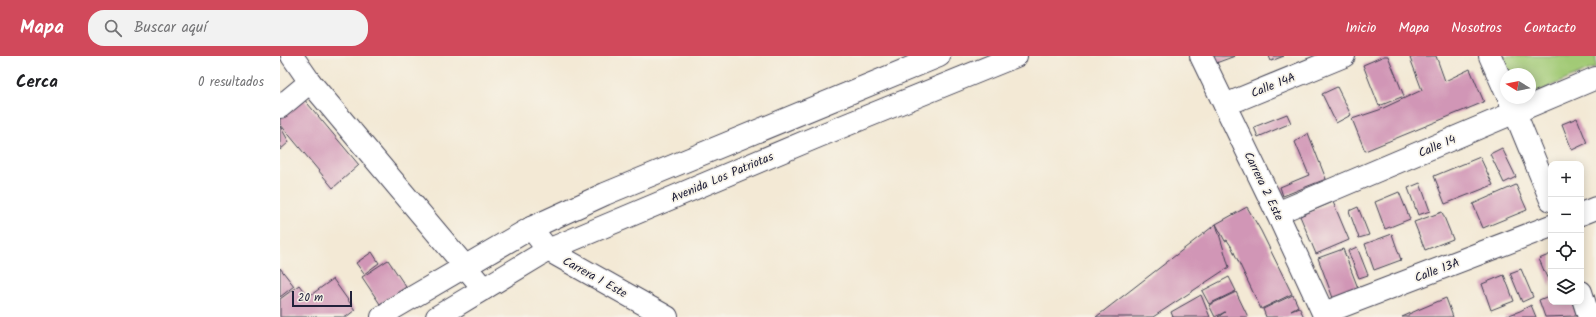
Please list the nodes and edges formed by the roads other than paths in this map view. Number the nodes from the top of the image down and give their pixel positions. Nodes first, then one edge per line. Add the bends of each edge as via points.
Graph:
1 (292, 56) edge
2 (939, 56) edge
3 (1016, 56) edge
4 (1201, 56) edge
5 (1344, 56) edge
6 (1490, 56) edge
7 (1500, 78) edge
8 (1596, 78) edge
9 (310, 82) junction
10 (1225, 105) junction
11 (1512, 105) edge
12 (280, 107) edge
13 (1550, 197) edge
14 (1596, 208) edge
15 (1277, 213) junction
16 (1584, 213) edge
17 (1548, 227) edge
18 (531, 228) junction
19 (548, 250) junction
20 (465, 267) junction
21 (484, 289) junction
22 (1584, 303) edge
23 (1324, 315) edge
24 (382, 317) edge
25 (437, 317) edge
26 (667, 317) edge
27 (1588, 317) edge

1 - 9 street
2 - 18 street via 612,191
3 - 19 street, Avenida Los Patriotas
4 - 10 street, Carrera 2 Este
5 - 10 street, Calle 14A
6 - 7 street
8 - 11 street, Calle 14
9 - 12 street
9 - 20 street
10 - 15 street, Carrera 2 Este
11 - 13 street
11 - 15 street, Calle 14
14 - 16 street
15 - 23 street, Carrera 2 Este
17 - 23 street, Calle 13A
18 - 19 street, Carrera 1 Este
18 - 20 street
19 - 21 street, Avenida Los Patriotas
19 - 26 street, Carrera 1 Este
20 - 21 street
20 - 24 street
21 - 25 street, Avenida Los Patriotas
22 - 27 street

